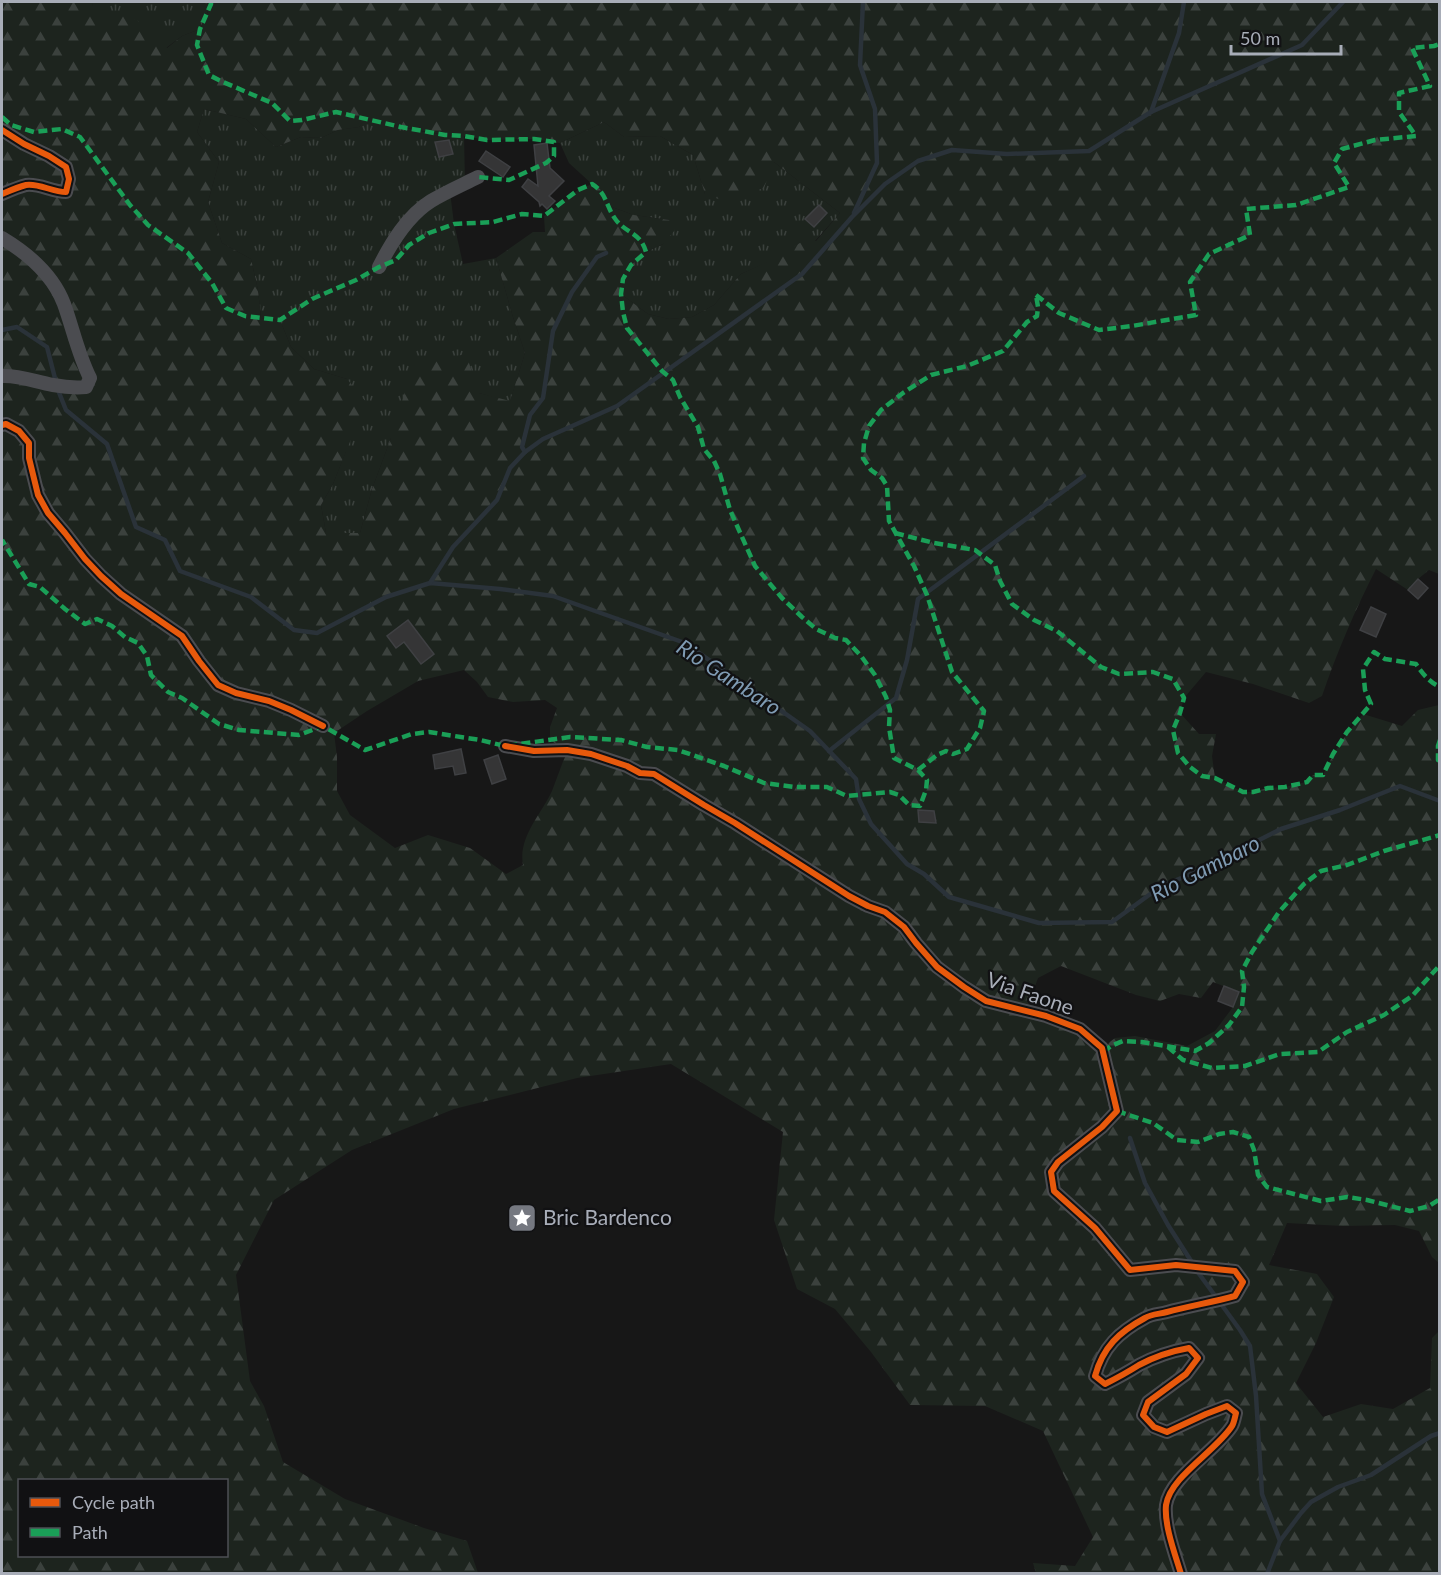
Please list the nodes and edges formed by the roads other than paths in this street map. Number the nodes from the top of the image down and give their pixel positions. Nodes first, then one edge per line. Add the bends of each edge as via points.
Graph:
1 (2, 130) edge
2 (478, 177) dead end
3 (2, 194) edge
4 (2, 238) edge
5 (379, 267) dead end
6 (2, 376) edge
7 (2, 425) edge
8 (323, 726) dead end
9 (505, 746) dead end
10 (1181, 1574) edge

1 - 3 street via 66,167 69,178 66,192 27,185
2 - 5 street via 430,202 393,241
4 - 6 street via 35,262 49,278 63,302 90,378 86,387
7 - 8 street via 19,431 29,443 38,495 48,513 101,576 182,636 218,685 268,701
9 - 10 street, Via Faone via 591,754 654,774 849,896 885,912 904,927 938,967 986,1001 1080,1029 1102,1048 1117,1112 1058,1162 1051,1172 1054,1191 1095,1228 1130,1270 1176,1265 1235,1271 1243,1282 1235,1296 1146,1317 1107,1347 1095,1376 1105,1384 1141,1364 1189,1348 1198,1358 1186,1374 1148,1402 1143,1415 1167,1432 1227,1406 1236,1413 1232,1425 1213,1449 1173,1487 1166,1504 1168,1534

